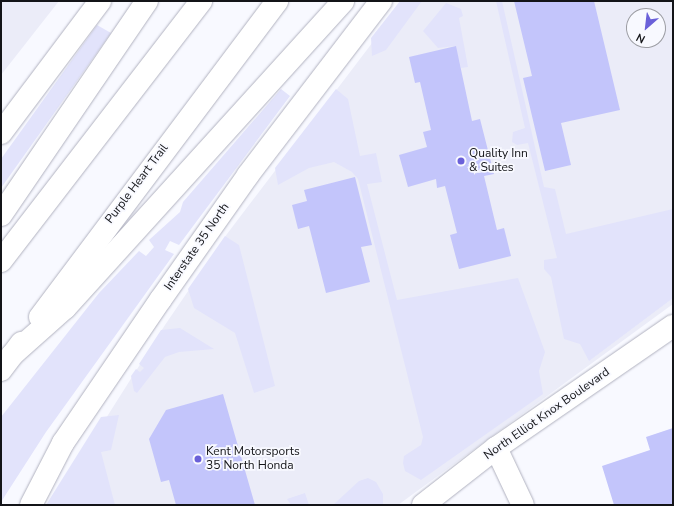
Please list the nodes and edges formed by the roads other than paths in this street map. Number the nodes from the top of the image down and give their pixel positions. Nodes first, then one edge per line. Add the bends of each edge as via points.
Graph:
1 (100, 1) edge
2 (147, 1) edge
3 (201, 1) edge
4 (277, 1) edge
5 (343, 1) edge
6 (380, 1) edge
7 (1, 133) edge
8 (1, 215) edge
9 (1, 261) edge
10 (673, 326) edge
11 (7, 362) edge
12 (496, 448) junction
13 (31, 505) edge
14 (423, 505) edge
15 (523, 505) edge

1 - 7 main road
2 - 8 main road
3 - 9 main road
4 - 11 main road, Purple Heart Trail
5 - 11 main road via 65,308
6 - 13 main road, Interstate 35 North via 248,175 161,299 63,442
10 - 12 main road, North Elliot Knox Boulevard
12 - 14 main road, North Elliot Knox Boulevard
12 - 15 main road

